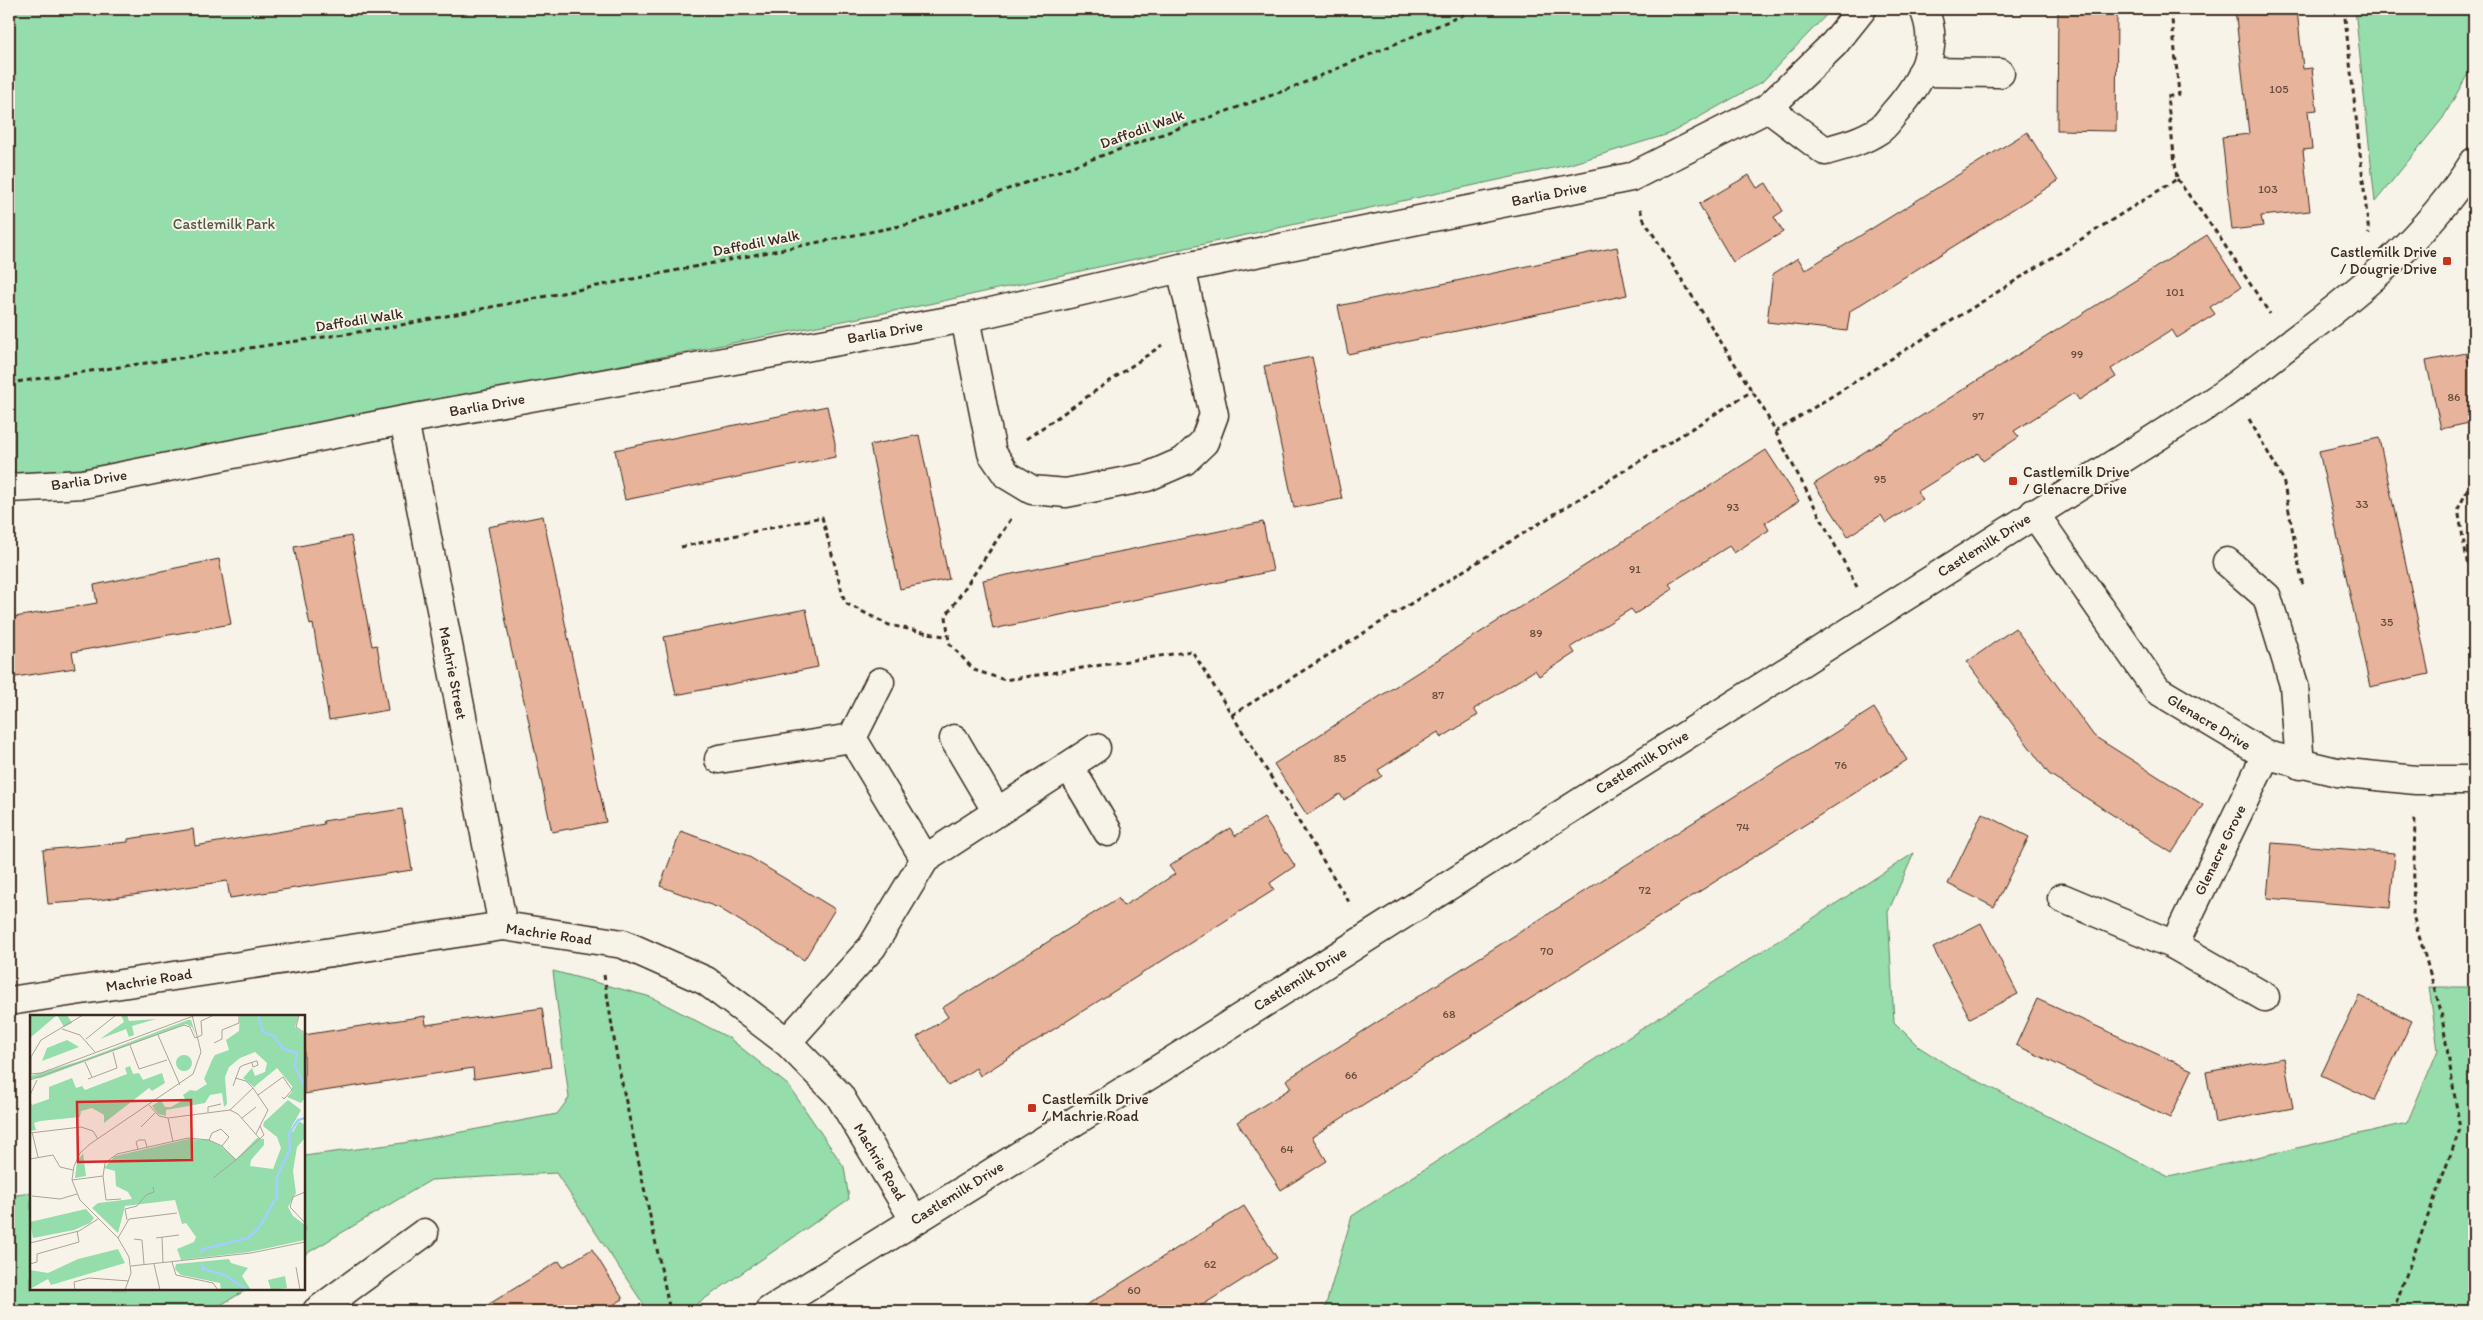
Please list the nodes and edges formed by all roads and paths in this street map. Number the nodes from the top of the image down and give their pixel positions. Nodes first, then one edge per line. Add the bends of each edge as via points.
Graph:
1 (1478, 9) edge
2 (1862, 9) edge
3 (1924, 9) edge
4 (2171, 9) edge
5 (2344, 9) edge
6 (1922, 72) junction
7 (2000, 73) dead end
8 (1768, 108) junction
9 (2474, 162) edge
10 (1631, 177) junction
11 (2176, 179) junction
12 (1181, 268) junction
13 (2373, 277) junction
14 (964, 318) junction
15 (1193, 323) junction
16 (2290, 344) junction
17 (9, 383) edge
18 (1752, 391) junction
19 (404, 420) junction
20 (1775, 432) junction
21 (996, 460) junction
22 (2474, 484) edge
23 (9, 488) edge
24 (1032, 490) junction
25 (2034, 513) junction
26 (681, 547) dead end
27 (2227, 562) dead end
28 (2474, 571) edge
29 (1872, 616) junction
30 (2474, 621) edge
31 (948, 637) junction
32 (2474, 656) edge
33 (880, 682) dead end
34 (1232, 715) junction
35 (852, 738) junction
36 (954, 738) dead end
37 (1096, 748) dead end
38 (2266, 755) junction
39 (719, 758) dead end
40 (2300, 765) junction
41 (1069, 766) junction
42 (2416, 780) junction
43 (2474, 780) edge
44 (997, 812) junction
45 (1108, 832) dead end
46 (925, 859) junction
47 (2062, 898) dead end
48 (503, 926) junction
49 (1369, 936) junction
50 (598, 940) junction
51 (2174, 946) junction
52 (2265, 997) dead end
53 (9, 1001) edge
54 (786, 1042) junction
55 (914, 1219) junction
56 (424, 1233) dead end
57 (317, 1311) edge
58 (670, 1311) edge
59 (769, 1311) edge
60 (2393, 1311) edge

1 - 17 path, Daffodil Walk via 1289,89 910,224 386,328
2 - 8 street, Barlia Drive via 1834,44
3 - 6 street via 1930,24 1930,56
4 - 11 path via 2179,94 2167,97
5 - 13 path
6 - 7 street
6 - 8 street via 1915,88 1880,130 1850,145 1825,151
8 - 10 street, Barlia Drive
9 - 13 street, Castlemilk Drive via 2453,195 2403,250
10 - 12 street, Barlia Drive
10 - 18 path via 1644,220
11 - 16 path via 2216,232
11 - 20 path
12 - 14 street, Barlia Drive
12 - 15 street
13 - 16 street, Castlemilk Drive via 2351,298
14 - 19 street, Barlia Drive
14 - 21 street
15 - 21 path
15 - 24 street via 1214,414 1204,442 1184,461 1147,477 1066,493
16 - 25 street, Castlemilk Drive via 2212,402
18 - 20 path
18 - 34 path
19 - 23 street, Barlia Drive via 83,484
19 - 48 street, Machrie Street
20 - 29 path
21 - 24 street via 1007,475
22 - 28 path via 2470,485 2458,509 2467,561
24 - 31 path via 946,616
25 - 29 street, Castlemilk Drive
25 - 38 street, Glenacre Drive via 2157,690
26 - 31 path via 822,517 845,603 889,625
27 - 40 street via 2267,597 2294,685
29 - 49 street, Castlemilk Drive
30 - 32 path
31 - 34 path via 949,643 974,670 1005,680 1192,651
33 - 35 street
34 - 49 path
35 - 39 street
35 - 46 street
36 - 44 street
37 - 41 street
38 - 40 street, Glenacre Drive
38 - 51 street, Glenacre Grove
40 - 42 street, Glenacre Drive
41 - 44 street
41 - 45 street
42 - 43 street, Glenacre Drive
42 - 60 path via 2413,915 2441,1011 2460,1130
44 - 46 street
46 - 54 street via 872,947
47 - 51 street
48 - 50 street, Machrie Road
48 - 53 street, Machrie Road
49 - 55 street, Castlemilk Drive
50 - 54 street, Machrie Road via 623,944 706,981
50 - 58 path via 618,1064
51 - 52 street
54 - 55 street, Machrie Road via 839,1095
55 - 59 street, Castlemilk Drive
56 - 57 street

